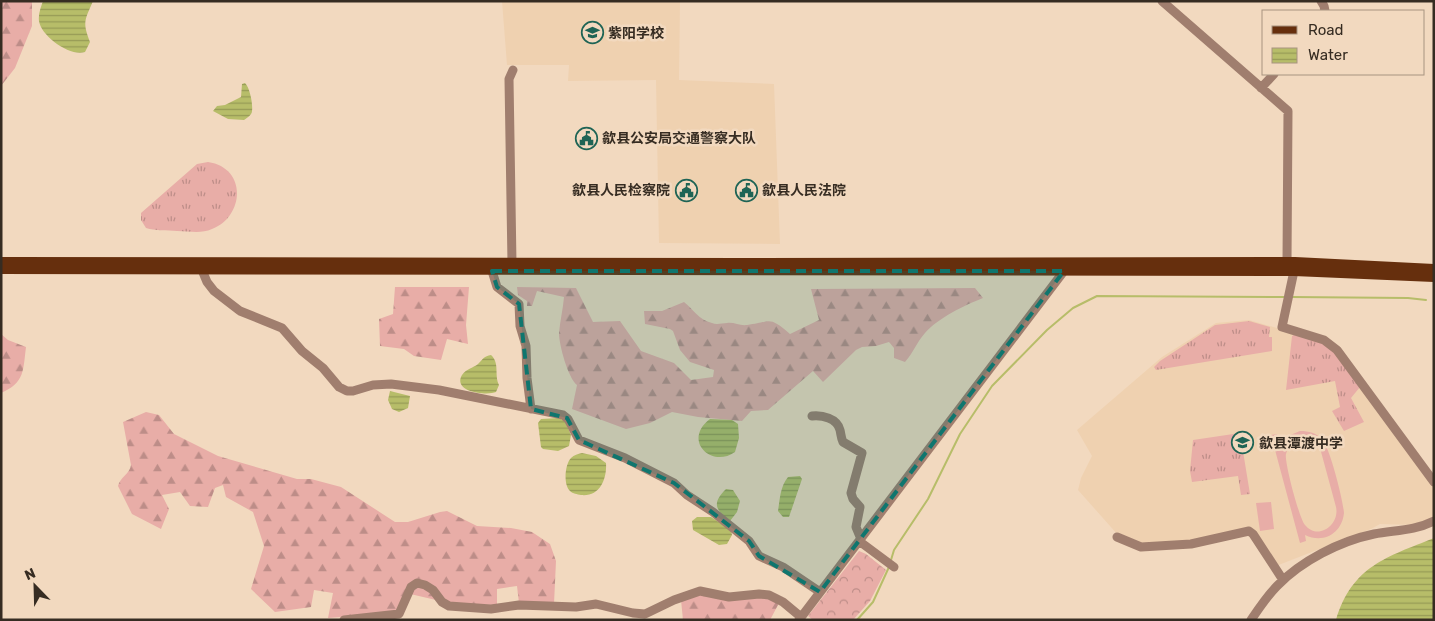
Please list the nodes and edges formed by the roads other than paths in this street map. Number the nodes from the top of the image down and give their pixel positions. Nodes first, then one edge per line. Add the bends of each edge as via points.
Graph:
1 (1162, 1) edge
2 (513, 70) dead end
3 (1273, 75) edge
4 (1261, 88) junction
5 (1, 262) edge
6 (1287, 262) junction
7 (512, 263) junction
8 (1, 269) edge
9 (1434, 269) edge
10 (202, 270) junction
11 (492, 271) junction
12 (1064, 271) junction
13 (1294, 271) junction
14 (1434, 277) edge
15 (531, 409) junction
16 (812, 416) dead end
17 (1434, 482) edge
18 (1434, 521) edge
19 (1117, 537) dead end
20 (860, 540) junction
21 (894, 567) dead end
22 (1283, 580) junction
23 (820, 592) junction
24 (800, 618) edge
25 (344, 620) edge
26 (1251, 620) edge

1 - 4 street
2 - 7 street via 509,79
3 - 4 street
4 - 6 street via 1288,111
5 - 7 main road
6 - 7 main road
6 - 9 main road
8 - 10 main road
10 - 11 main road
10 - 15 street via 214,291 240,311 282,328 338,387 347,391 391,384 439,390
11 - 12 main road
11 - 15 street via 497,287 519,304
12 - 13 main road
12 - 20 street
13 - 14 main road
13 - 17 street via 1282,327 1324,340 1335,347
15 - 23 street via 562,415 583,442 625,458 674,483 749,541 759,556 783,567
16 - 20 street via 824,416 835,421 840,427 843,442 862,453 851,493 860,507 856,528
18 - 22 street via 1399,532 1356,539 1315,558
19 - 22 street via 1141,547 1191,544 1249,531
20 - 21 street
20 - 23 street
22 - 26 street
23 - 24 street
24 - 25 street via 784,602 759,594 729,597 700,591 645,614 596,604 576,607 518,605 490,609 449,606 433,590 417,583 411,587 399,614

